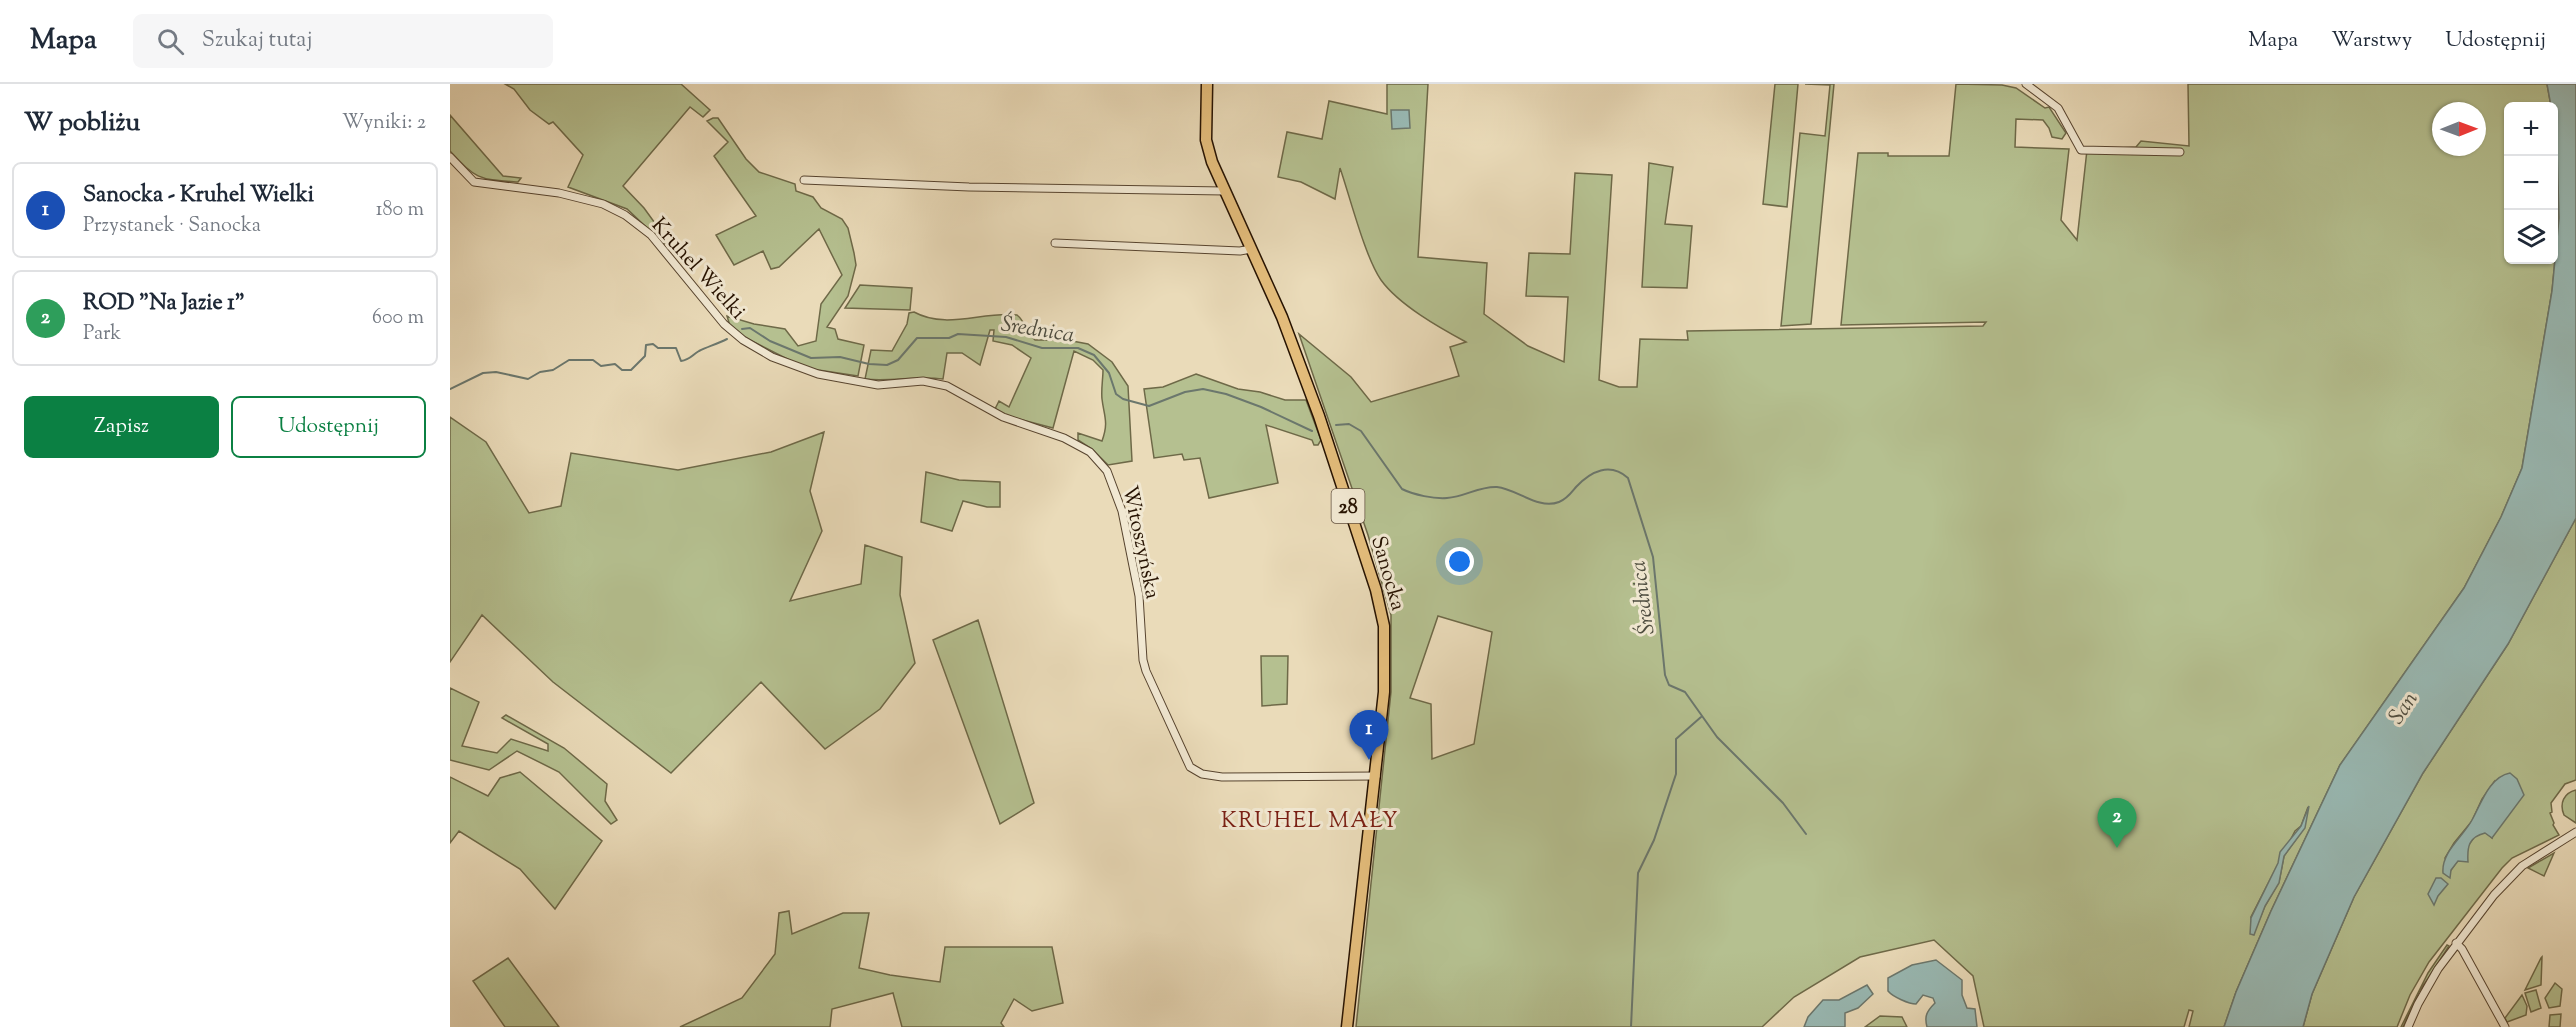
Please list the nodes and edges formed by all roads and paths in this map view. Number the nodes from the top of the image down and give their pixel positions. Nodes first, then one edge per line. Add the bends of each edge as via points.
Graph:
1 (1207, 84) edge
2 (2026, 84) edge
3 (2180, 152) dead end
4 (450, 157) edge
5 (804, 180) dead end
6 (1224, 191) junction
7 (1055, 243) dead end
8 (1251, 249) junction
9 (789, 365) joint
10 (1376, 776) junction
11 (2576, 832) edge
12 (2456, 943) junction
13 (1347, 1027) edge
14 (2408, 1027) edge
15 (2505, 1027) edge

1 - 6 main road, Sanocka / 28 via 1206,140
2 - 3 street via 2058,108 2081,150
4 - 9 street, Kruhel Wielki via 474,182 559,193 603,204 626,215 651,235 724,324 750,345
5 - 6 street
6 - 8 main road, Sanocka / 28
7 - 8 street
8 - 10 main road, Sanocka / 28 via 1282,317 1319,416 1381,612 1385,664
9 - 10 street, Witoszyńska via 878,385 923,381 947,386 1003,417 1064,438 1089,452 1107,471 1117,494 1139,596 1143,660 1190,768 1221,777
10 - 13 main road, Sanocka / 28
11 - 12 street via 2522,866
12 - 14 street via 2425,989
12 - 15 street

